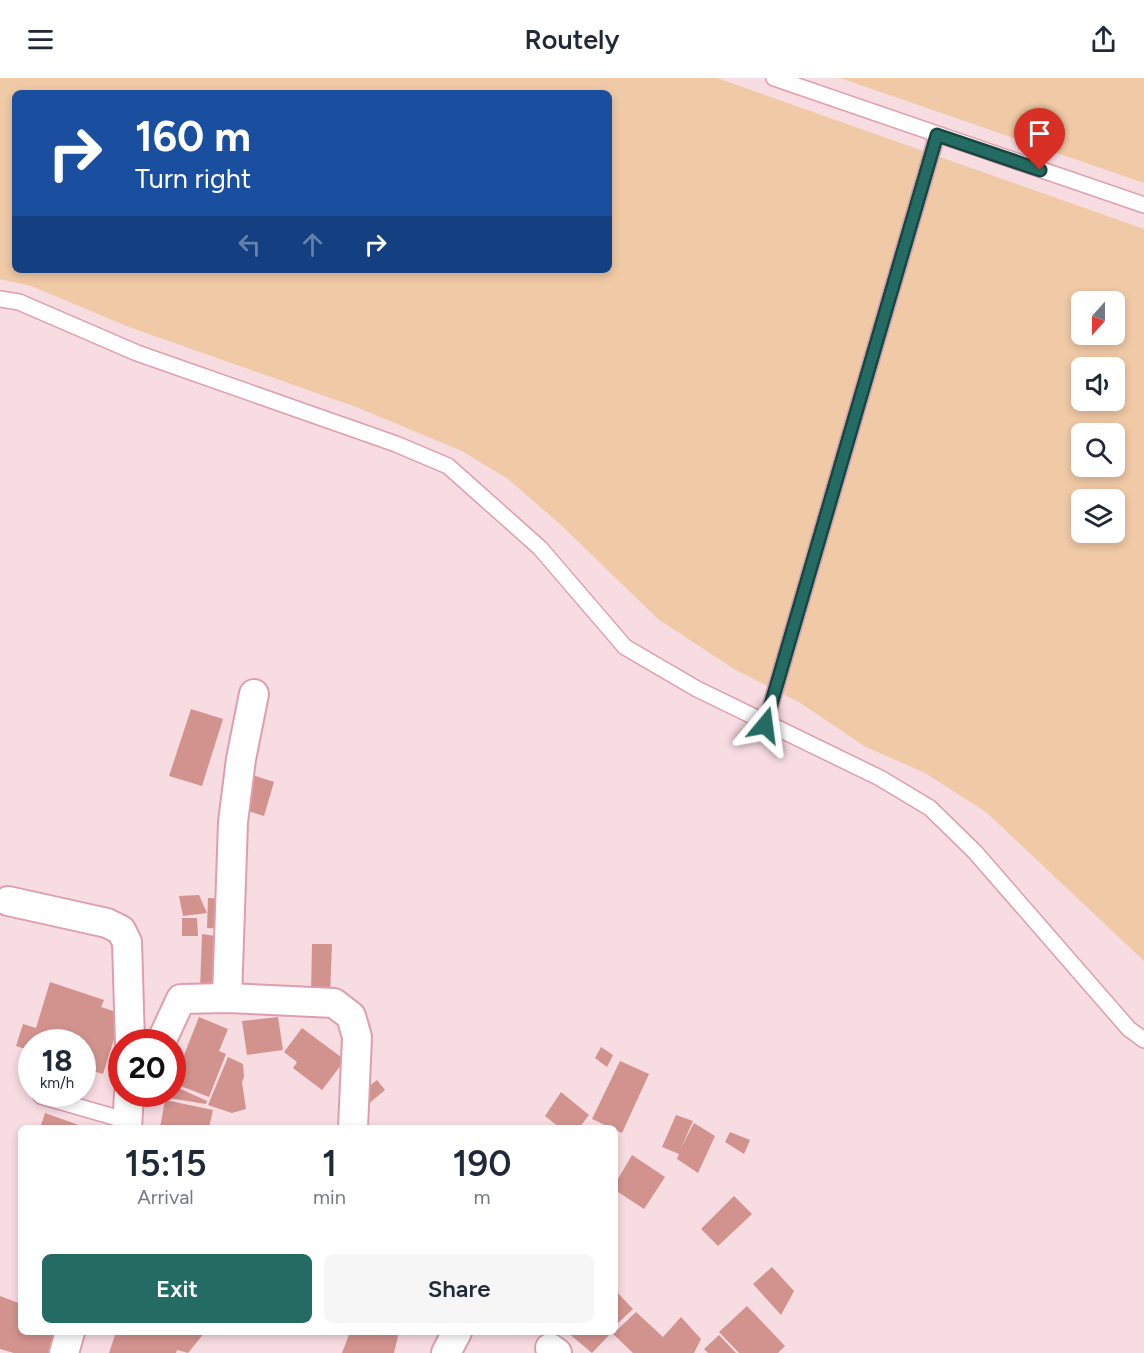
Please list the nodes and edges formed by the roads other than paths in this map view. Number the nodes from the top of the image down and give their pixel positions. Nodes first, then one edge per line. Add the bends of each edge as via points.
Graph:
1 (774, 78) edge
2 (937, 135) junction
3 (1144, 205) edge
4 (0, 299) edge
5 (254, 694) dead end
6 (765, 725) junction
7 (8, 901) dead end
8 (227, 998) junction
9 (130, 1029) edge
10 (167, 1029) edge
11 (1144, 1040) edge
12 (94, 1107) edge
13 (128, 1114) edge
14 (353, 1125) edge
15 (69, 1335) edge
16 (455, 1335) edge
17 (64, 1353) edge
18 (446, 1353) edge

1 - 2 lane
2 - 3 lane
2 - 6 lane
4 - 6 lane via 19,302 137,353 448,466 540,548 625,647
5 - 8 street via 233,822
6 - 11 lane via 880,778 930,808 975,852 1129,1029
7 - 9 street via 107,923 121,930 128,942
8 - 10 street via 182,999
8 - 14 street via 334,1003 351,1016 357,1037
12 - 13 lane
15 - 17 street
16 - 18 street

